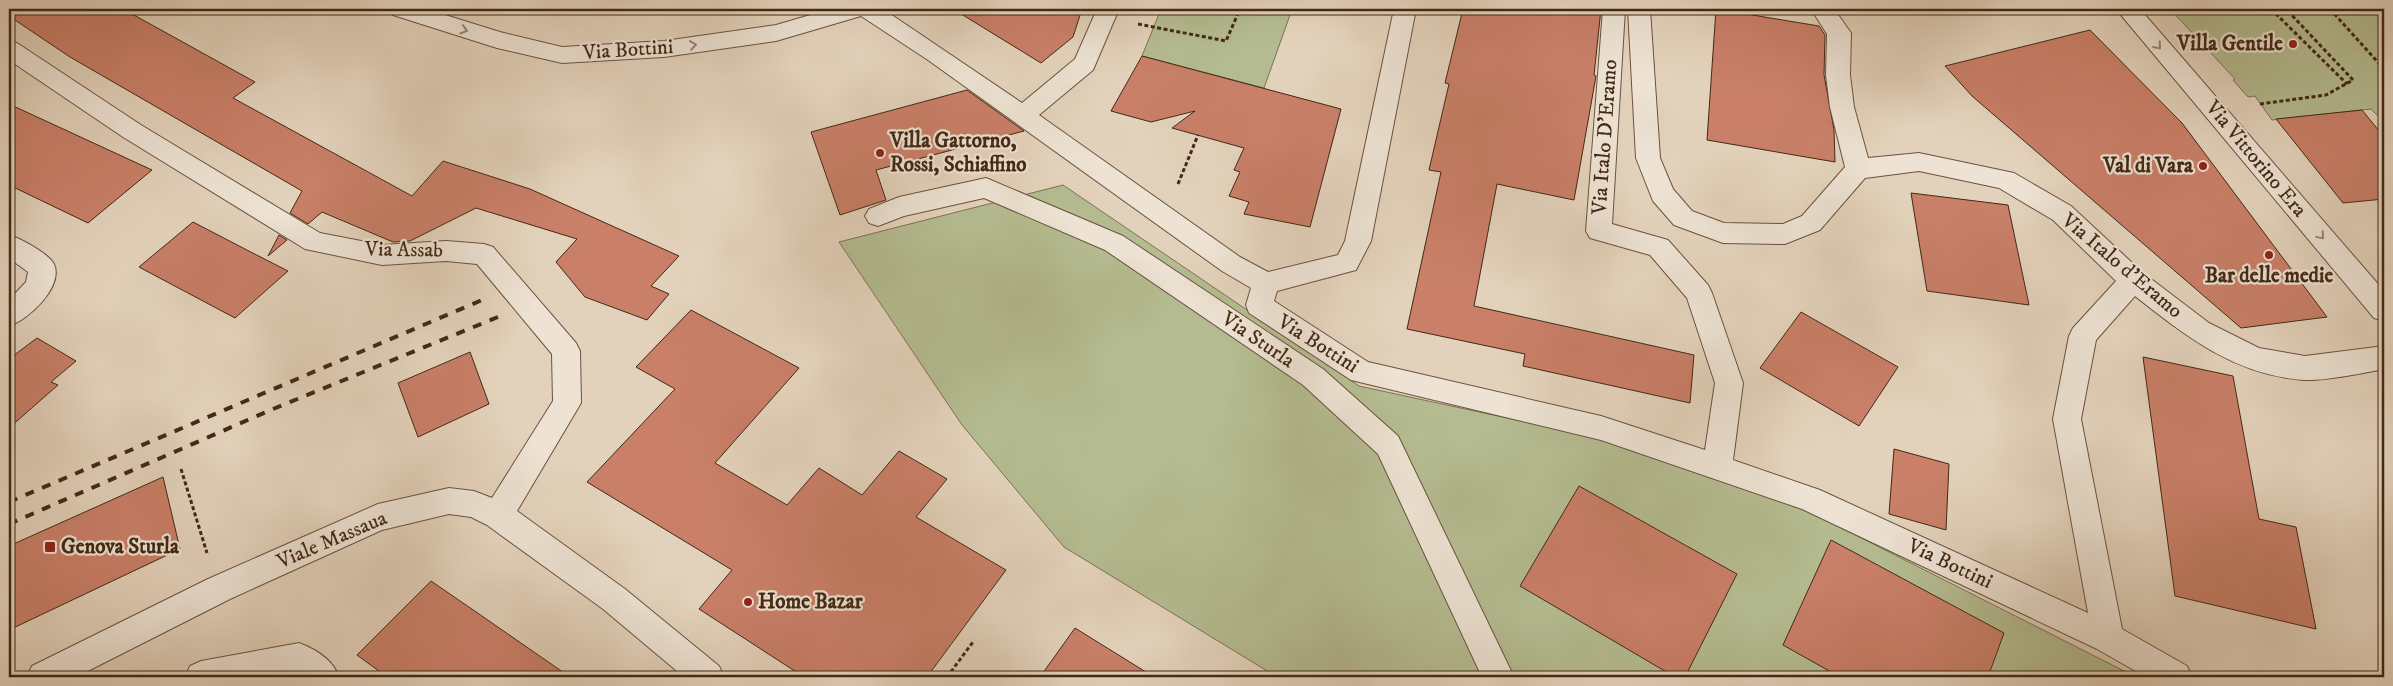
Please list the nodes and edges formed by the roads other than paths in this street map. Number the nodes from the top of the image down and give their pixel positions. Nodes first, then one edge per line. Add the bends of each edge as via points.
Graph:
1 (401, 9) edge
2 (857, 9) edge
3 (867, 9) edge
4 (1108, 9) edge
5 (1405, 9) edge
6 (1614, 9) edge
7 (1639, 9) edge
8 (1822, 9) edge
9 (2127, 9) edge
10 (9, 49) edge
11 (1022, 116) junction
12 (1858, 169) junction
13 (878, 216) dead end
14 (9, 245) edge
15 (2133, 280) junction
16 (1266, 283) junction
17 (2384, 310) edge
18 (9, 316) edge
19 (2384, 358) edge
20 (1717, 467) junction
21 (498, 515) junction
22 (2108, 638) junction
23 (43, 677) edge
24 (200, 677) edge
25 (323, 677) edge
26 (708, 677) edge
27 (1498, 677) edge
28 (2176, 677) edge

1 -> 2 street, Via Bottini via 497,40 562,55 664,49 776,32
3 - 11 street
4 - 11 street via 1085,64
5 - 16 street via 1358,241 1347,263
6 - 20 street, Via Italo D'Eramo via 1599,231 1659,247 1699,293 1729,383
7 - 12 street, Via Italo d'Eramo via 1648,158 1662,194 1683,218 1723,233 1784,234 1810,223
8 - 12 street via 1839,34 1838,75 1842,108
9 -> 17 street, Via Vittorino Era
10 - 21 street, Via Assab via 132,131 314,242 382,255 446,251 484,254 566,351 567,402
11 - 16 street via 1231,264
12 - 15 street, Via Italo d'Eramo via 1919,162 2005,180 2062,213
13 - 27 street, Via Sturla via 899,207 986,188 1114,243 1313,377 1388,445
14 - 18 street via 42,267 42,279 29,300
15 - 19 street, Via Italo d'Eramo via 2199,331 2254,359 2305,368
15 - 22 street via 2083,336 2067,419
16 - 20 street, Via Bottini via 1259,305 1361,372 1601,428
20 - 22 street, Via Bottini via 1810,499
21 - 23 street, Viale Massaua via 474,504 449,500 378,517 219,589
21 - 26 street, Viale Massaua via 614,599
22 - 28 street, Via Bottini
24 - 25 street via 299,658

